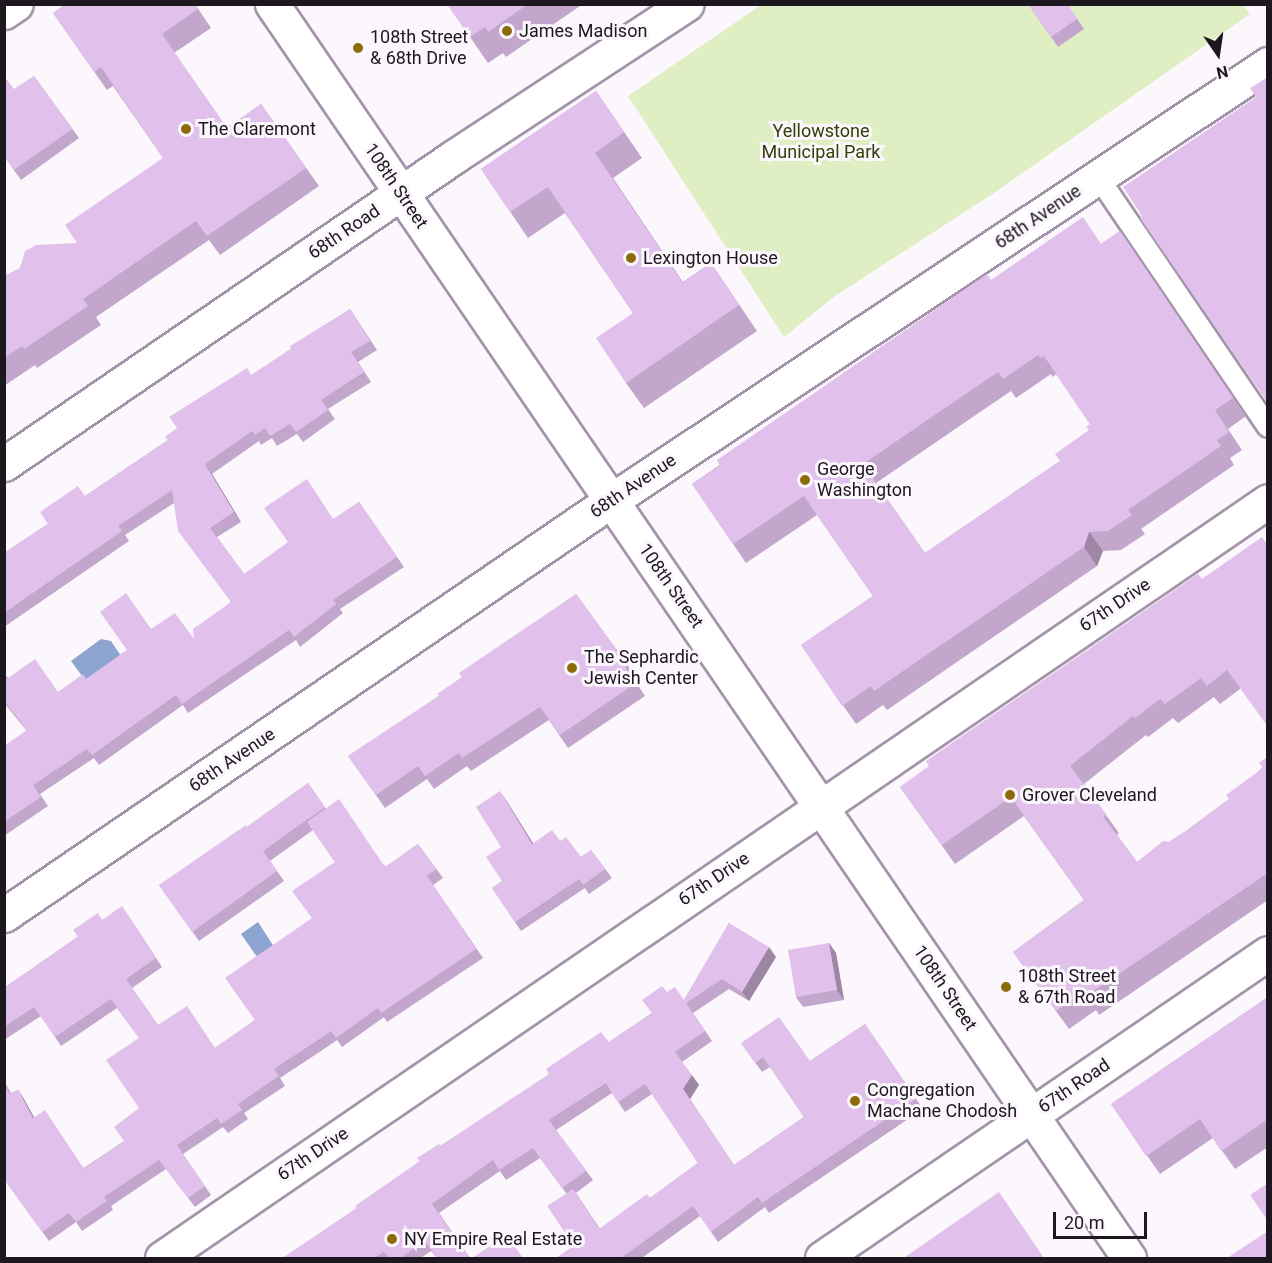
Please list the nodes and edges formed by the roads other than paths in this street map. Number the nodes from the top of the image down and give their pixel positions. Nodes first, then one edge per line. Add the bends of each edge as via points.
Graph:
1 (16, 4) edge
2 (272, 4) edge
3 (686, 4) edge
4 (4, 12) edge
5 (1268, 64) edge
6 (1098, 177) junction
7 (401, 193) junction
8 (1268, 427) edge
9 (4, 464) edge
10 (612, 500) junction
11 (1268, 501) edge
12 (822, 805) junction
13 (4, 915) edge
14 (1268, 953) edge
15 (1031, 1115) junction
16 (162, 1258) edge
17 (822, 1258) edge
18 (1129, 1258) edge

1 - 4 street
2 - 7 street, 108th Street
3 - 7 street, 68th Road
5 - 6 street, 68th Avenue
6 - 8 lane
6 - 10 street, 68th Avenue
7 - 9 street, 68th Road
7 - 10 street, 108th Street
10 - 12 street, 108th Street
10 - 13 street, 68th Avenue
11 - 12 street, 67th Drive
12 - 15 street, 108th Street
12 - 16 street, 67th Drive
14 - 15 street, 67th Road
15 - 17 street, 67th Road
15 - 18 street, 108th Street

